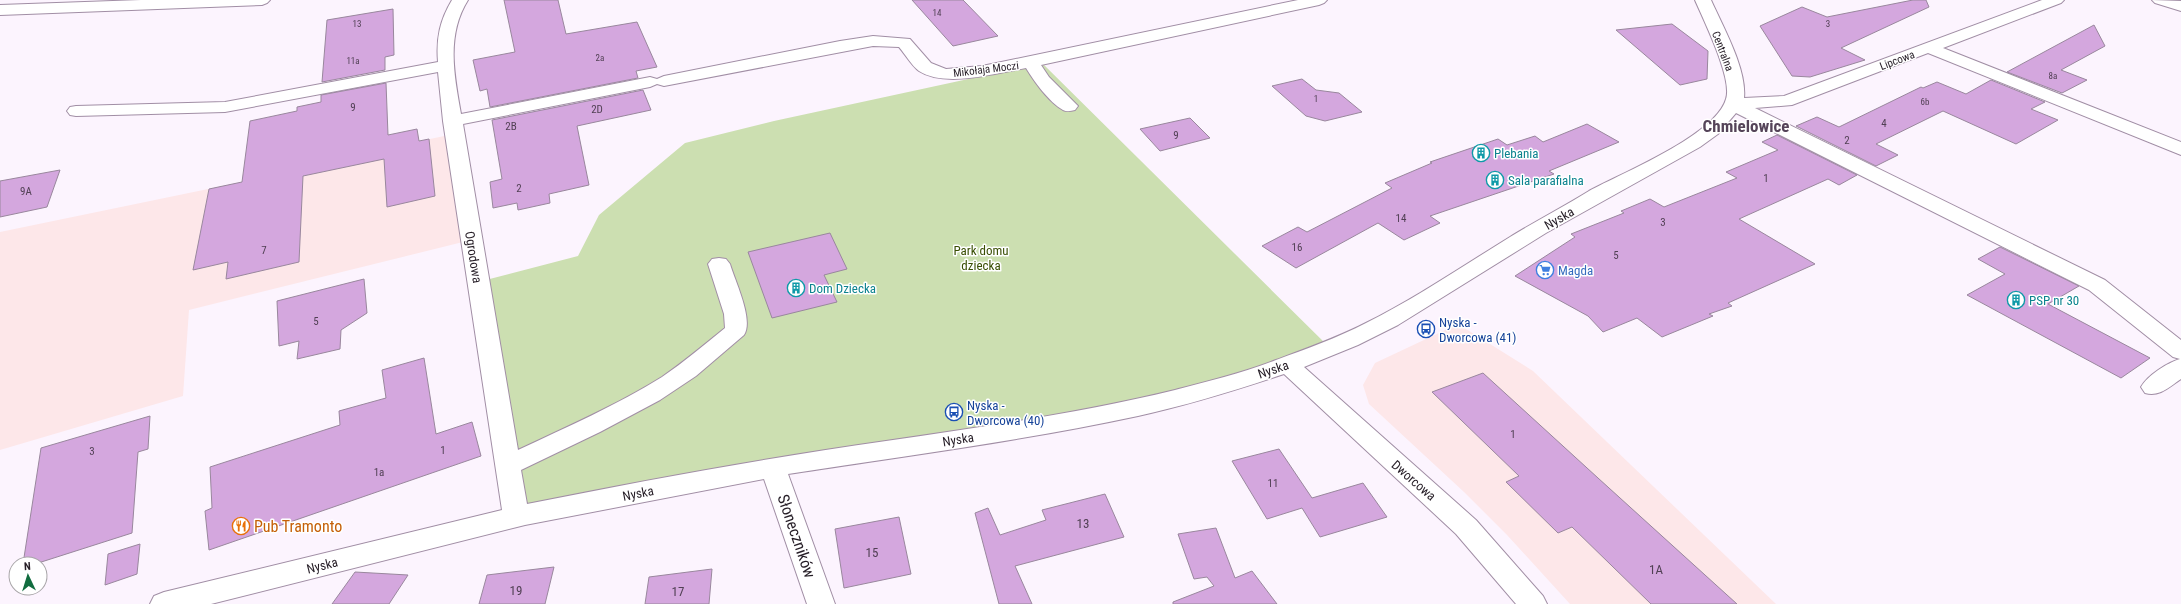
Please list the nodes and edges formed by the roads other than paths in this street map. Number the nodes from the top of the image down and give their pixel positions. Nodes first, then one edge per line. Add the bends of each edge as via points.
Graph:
1 (262, 0) edge
2 (460, 0) edge
3 (1319, 0) edge
4 (1702, 0) edge
5 (2056, 0) edge
6 (2160, 0) edge
7 (2181, 6) edge
8 (0, 10) edge
9 (1929, 48) junction
10 (1031, 62) junction
11 (448, 65) junction
12 (1734, 104) junction
13 (1068, 106) dead end
14 (76, 111) dead end
15 (452, 121) junction
16 (2181, 149) edge
17 (719, 264) dead end
18 (2181, 352) edge
19 (1288, 364) junction
20 (2181, 367) edge
21 (2153, 387) dead end
22 (508, 465) junction
23 (773, 468) junction
24 (516, 516) junction
25 (164, 604) edge
26 (821, 604) edge
27 (1533, 604) edge

1 - 8 street
2 - 11 street, Ogrodowa via 450,14 445,33
3 - 10 street, Mikołaja Moczi
4 - 12 street, Centralna via 1730,67 1737,92
5 - 9 street, Lipcowa
6 - 7 street
9 - 12 street, Lipcowa via 1786,101
9 - 16 street
10 - 13 street via 1042,80
10 - 15 street, Mikołaja Moczi via 982,71 945,74 925,68 904,42 873,41
11 - 14 street via 225,107
11 - 15 street, Ogrodowa
12 - 18 street via 1783,131 2097,285
12 - 19 street, Nyska via 1715,128 1697,140 1511,245 1400,316 1350,340
15 - 22 street, Ogrodowa
17 - 22 street via 735,314 736,330 672,382 605,420
19 - 23 street, Nyska via 1193,395 1108,414
19 - 27 street, Dworcowa via 1466,527
20 - 21 street
22 - 24 street, Ogrodowa
23 - 24 street, Nyska
23 - 26 street, Słoneczników
24 - 25 street, Nyska

